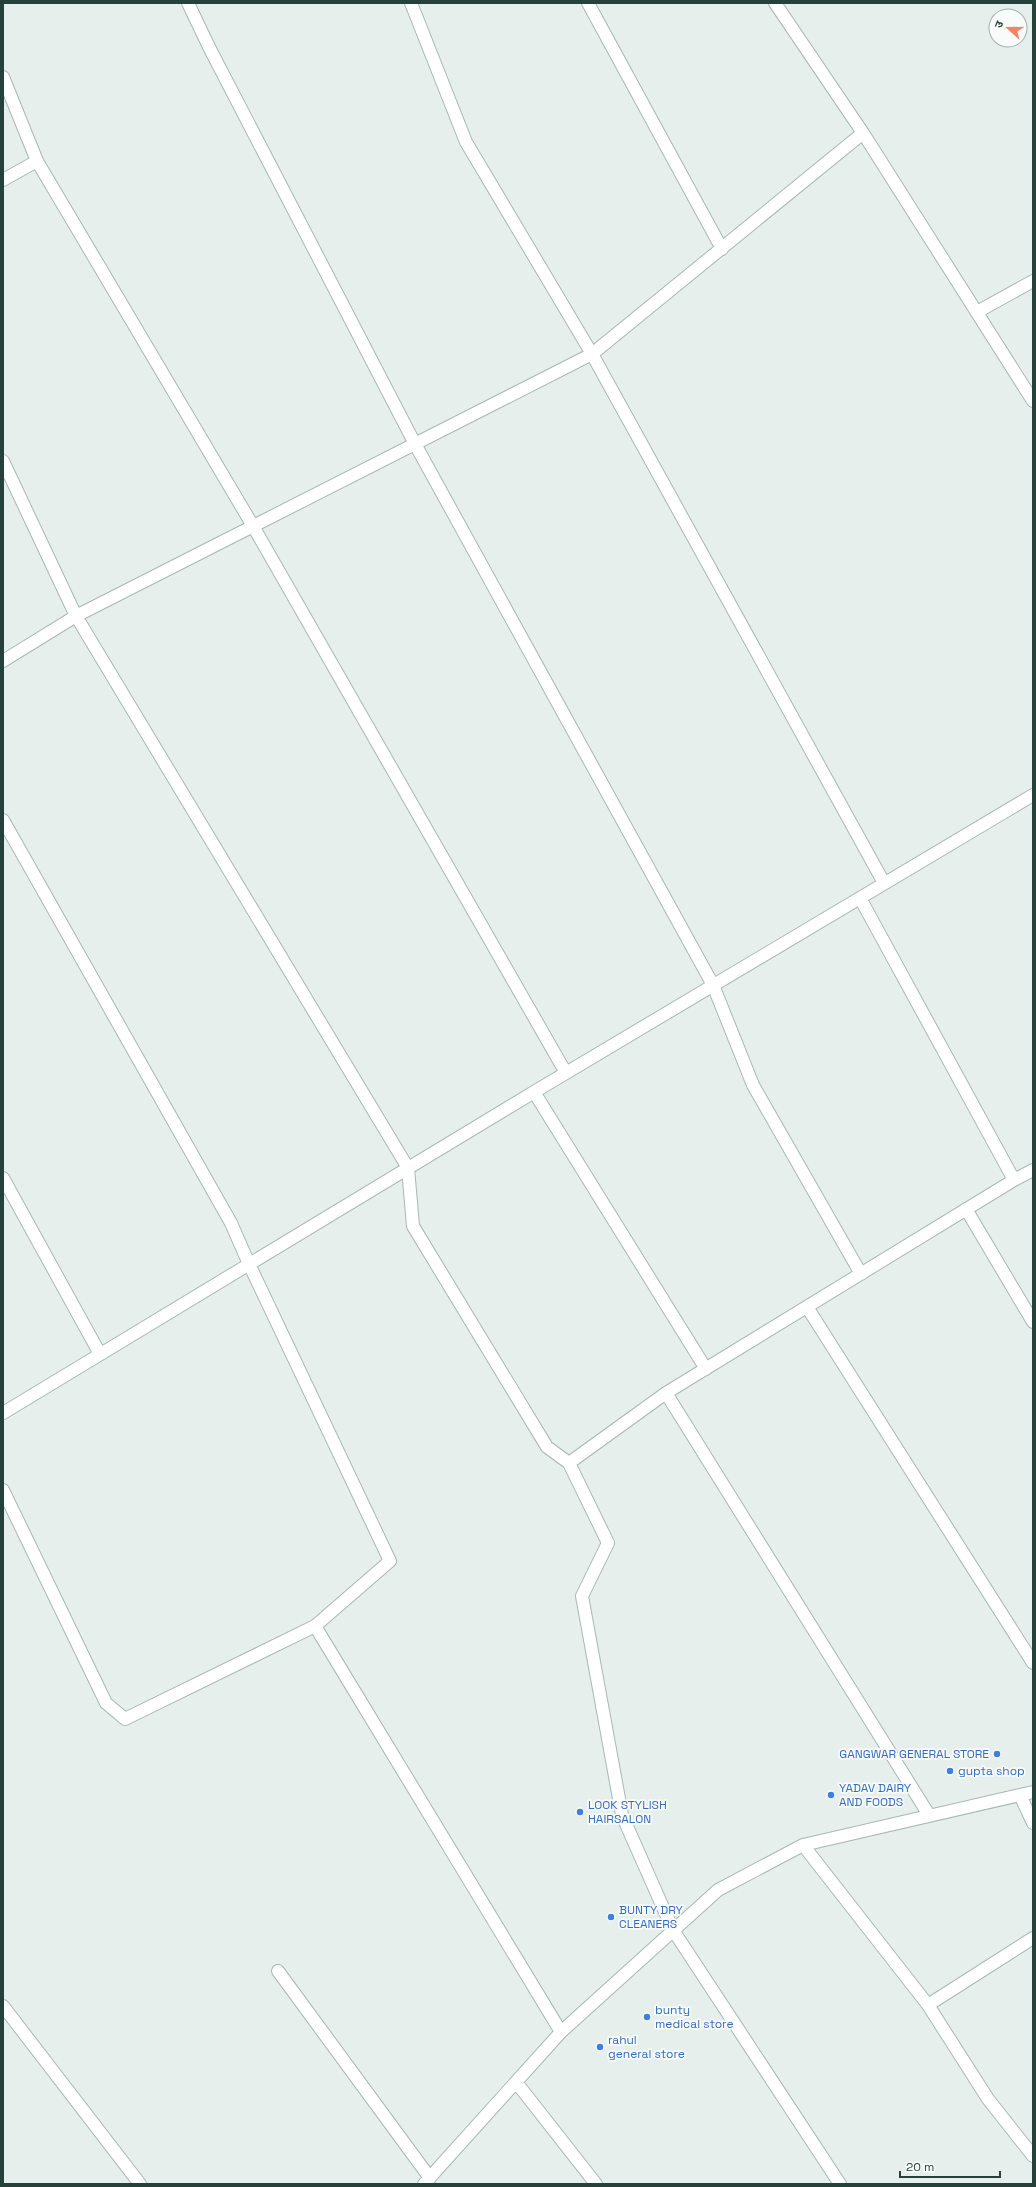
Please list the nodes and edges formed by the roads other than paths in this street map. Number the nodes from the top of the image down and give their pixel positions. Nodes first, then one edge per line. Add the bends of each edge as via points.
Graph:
1 (188, 3) edge
2 (411, 3) edge
3 (588, 3) edge
4 (775, 3) edge
5 (3, 76) edge
6 (862, 133) junction
7 (38, 161) junction
8 (3, 180) edge
9 (722, 249) junction
10 (1033, 281) edge
11 (977, 312) junction
12 (592, 354) junction
13 (1033, 401) edge
14 (415, 444) junction
15 (3, 461) edge
16 (253, 526) junction
17 (76, 616) junction
18 (3, 661) edge
19 (1033, 794) edge
20 (3, 820) edge
21 (884, 883) junction
22 (860, 898) junction
23 (713, 985) junction
24 (566, 1073) junction
25 (534, 1092) junction
26 (408, 1168) junction
27 (1033, 1170) edge
28 (3, 1178) edge
29 (1014, 1180) junction
30 (966, 1209) junction
31 (248, 1264) junction
32 (861, 1274) junction
33 (807, 1307) junction
34 (1033, 1322) edge
35 (100, 1354) junction
36 (706, 1369) junction
37 (666, 1393) junction
38 (3, 1413) edge
39 (569, 1464) junction
40 (3, 1490) edge
41 (315, 1626) junction
42 (1033, 1663) edge
43 (1033, 1792) edge
44 (1020, 1795) junction
45 (930, 1815) junction
46 (1033, 1823) edge
47 (803, 1844) junction
48 (673, 1930) junction
49 (1033, 1938) edge
50 (278, 1971) dead end
51 (928, 2005) junction
52 (3, 2006) edge
53 (561, 2032) junction
54 (516, 2082) junction
55 (1033, 2156) edge
56 (427, 2181) edge
57 (140, 2184) edge
58 (596, 2184) edge
59 (840, 2184) edge

1 - 14 street
2 - 12 street via 466,142
3 - 9 street
4 - 6 street
5 - 7 street
6 - 9 street
6 - 11 street
7 - 8 street
7 - 16 street
9 - 12 street
10 - 11 street
11 - 13 street
12 - 14 street
12 - 21 street
14 - 16 street
14 - 23 street
15 - 17 street
16 - 17 street
16 - 24 street
17 - 18 street
17 - 26 street
19 - 21 street
20 - 31 street via 231,1223
21 - 22 street
22 - 23 street
22 - 29 street
23 - 24 street
23 - 32 street via 753,1085
24 - 25 street
25 - 26 street
25 - 36 street
26 - 31 street
26 - 39 street via 413,1226 547,1447
27 - 29 street
28 - 35 street
29 - 30 street
30 - 32 street
30 - 34 street
31 - 35 street
31 - 41 street via 390,1562
32 - 33 street
33 - 36 street
33 - 42 street
35 - 38 street
36 - 37 street
37 - 39 street
37 - 45 street
39 - 48 street via 608,1543 582,1596 622,1815
40 - 41 street via 106,1703 125,1719
41 - 53 street
43 - 44 street
44 - 45 street
44 - 46 street
45 - 47 street
47 - 48 street via 718,1890
47 - 51 street
48 - 53 street
48 - 59 street
49 - 51 street
50 - 56 street
51 - 55 street via 988,2099
52 - 57 street
53 - 54 street
54 - 56 street
54 - 58 street

